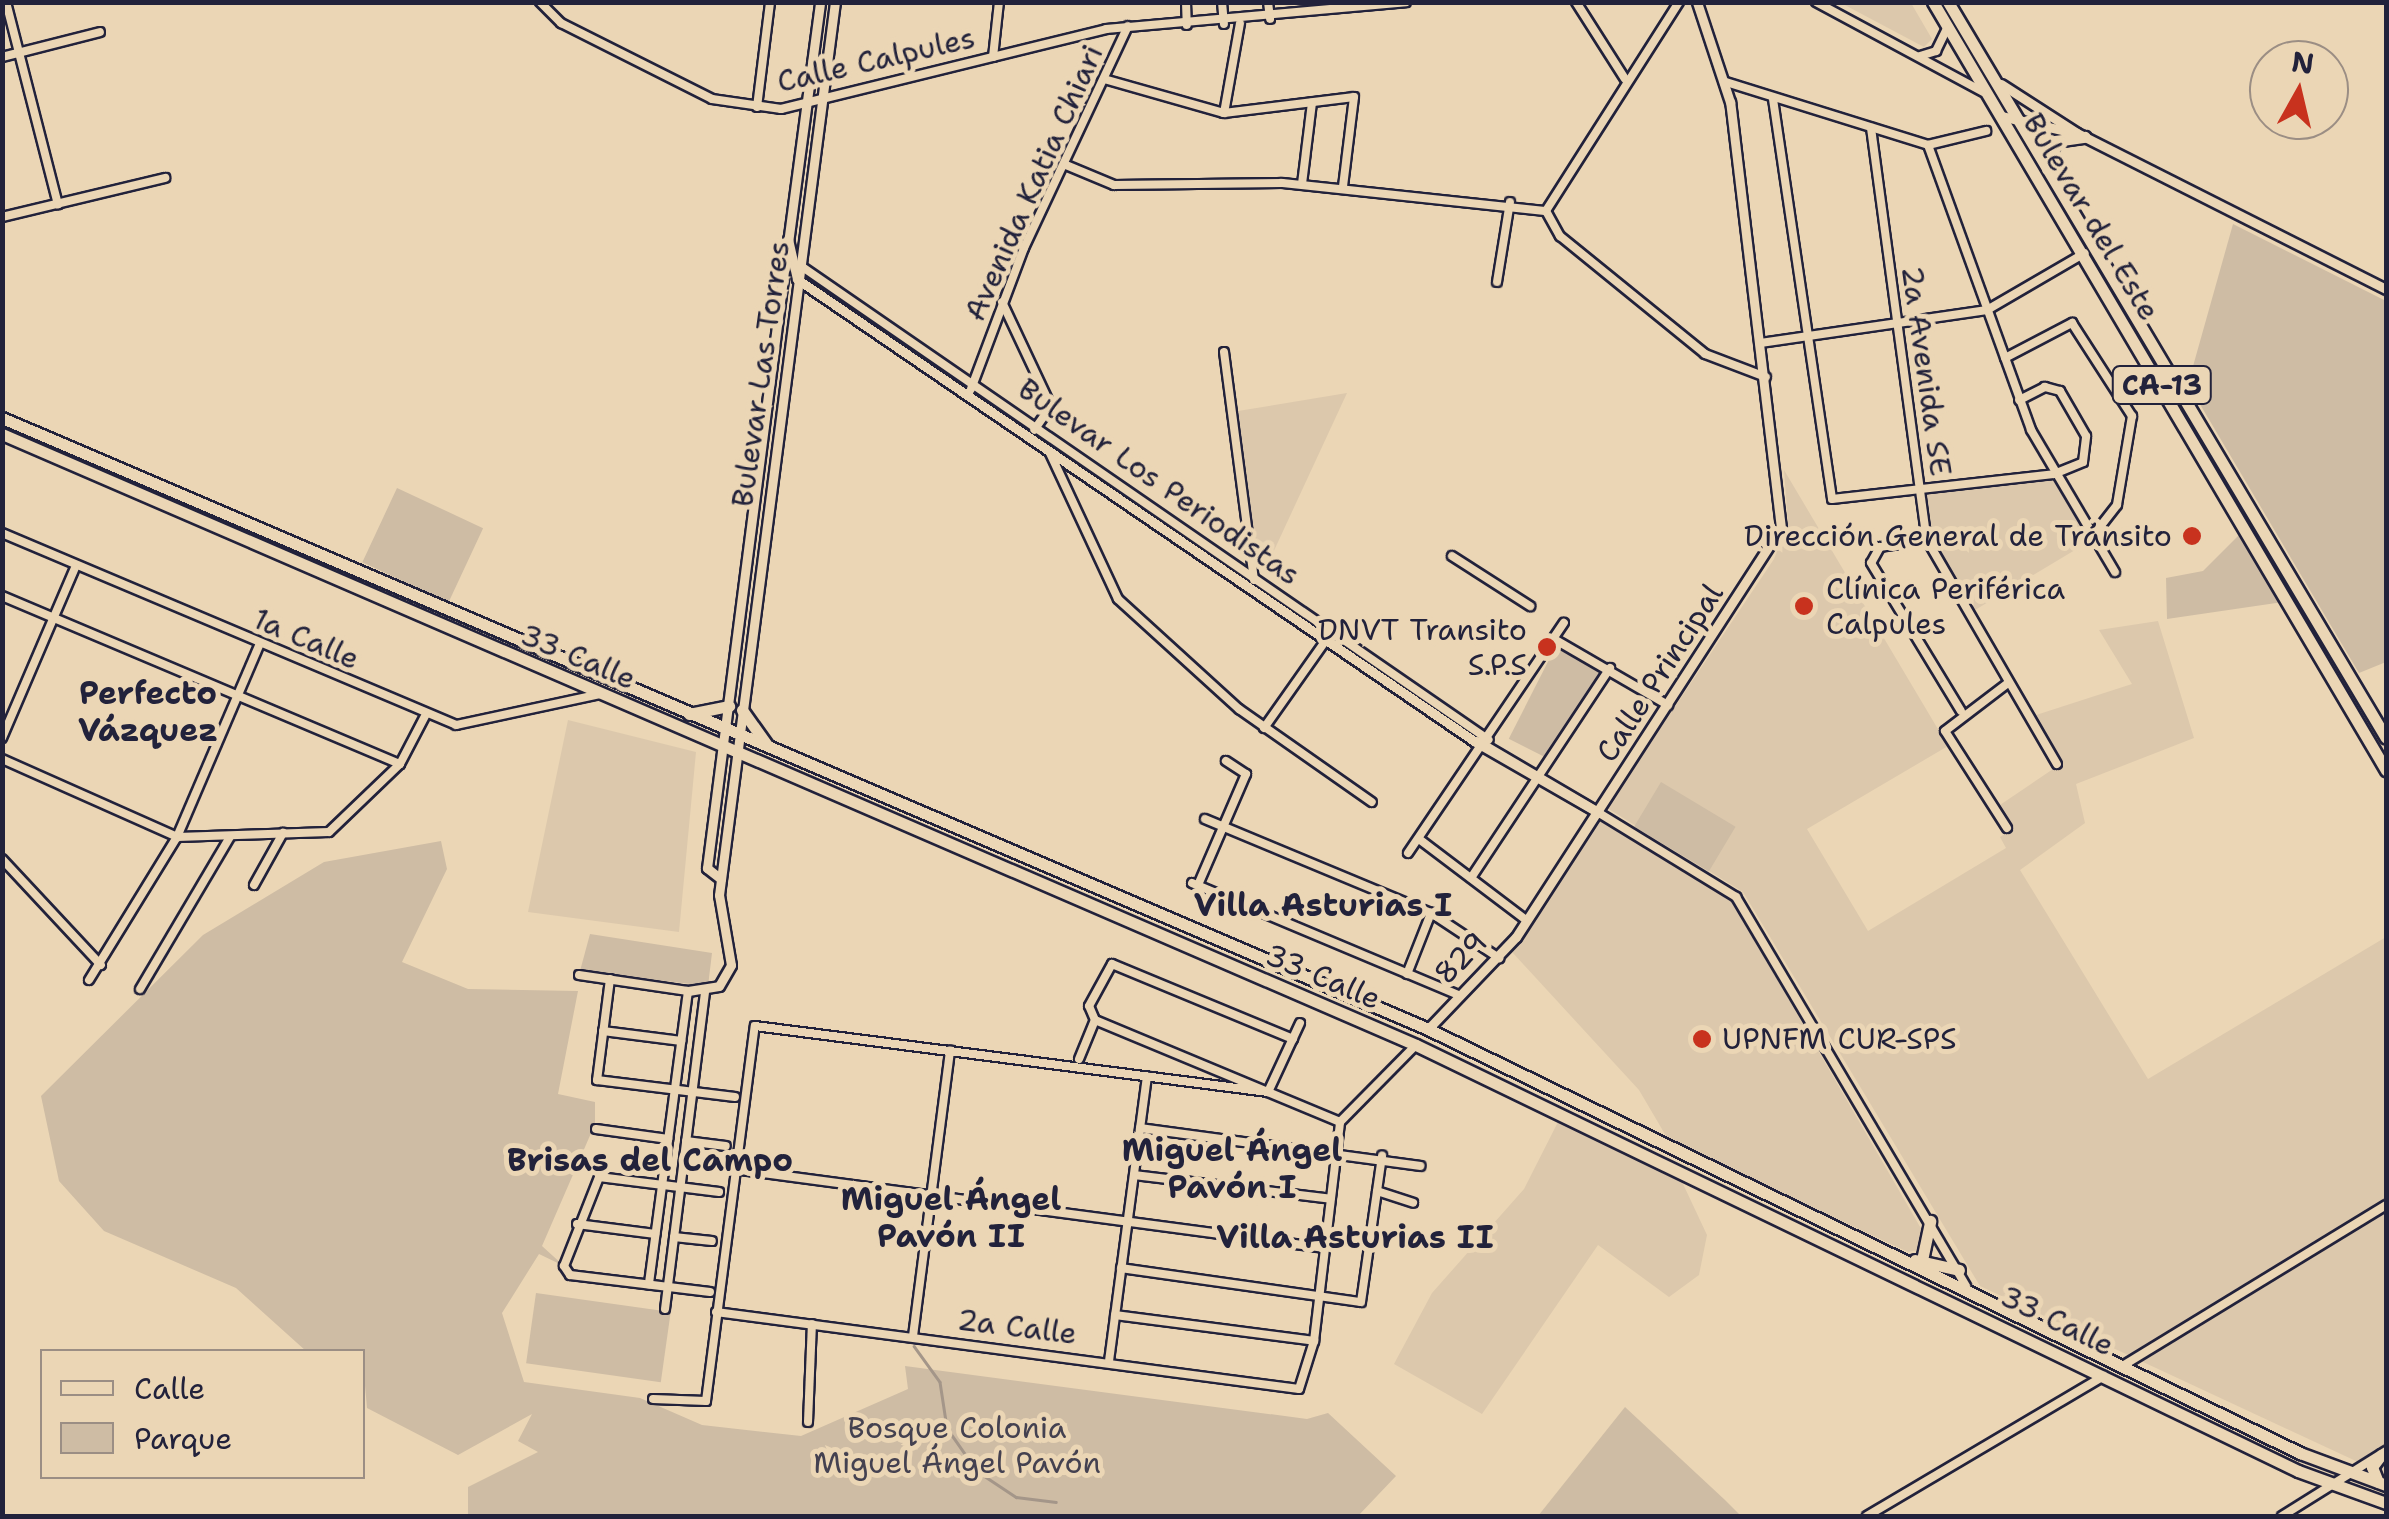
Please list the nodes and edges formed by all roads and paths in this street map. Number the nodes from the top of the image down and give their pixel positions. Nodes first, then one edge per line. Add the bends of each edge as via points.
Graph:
1 (6, 2) edge
2 (540, 2) edge
3 (770, 2) edge
4 (820, 2) edge
5 (835, 2) edge
6 (999, 2) edge
7 (1186, 2) edge
8 (1222, 2) edge
9 (1268, 2) edge
10 (1315, 2) edge
11 (1406, 2) edge
12 (1576, 2) edge
13 (1678, 2) edge
14 (1697, 2) edge
15 (1816, 2) edge
16 (1932, 2) edge
17 (1948, 2) edge
18 (1389, 4) edge
19 (1317, 14) junction
20 (1270, 20) junction
21 (1240, 23) junction
22 (1224, 24) junction
23 (1187, 25) junction
24 (1128, 26) junction
25 (1947, 28) junction
26 (100, 32) dead end
27 (19, 53) junction
28 (993, 56) junction
29 (1920, 56) junction
30 (2, 57) edge
31 (1992, 74) junction
32 (1625, 79) junction
33 (1104, 80) junction
34 (1726, 82) junction
35 (1989, 96) junction
36 (1773, 100) junction
37 (822, 101) junction
38 (1312, 103) junction
39 (806, 105) junction
40 (757, 108) junction
41 (1224, 113) junction
42 (2001, 116) junction
43 (2018, 120) junction
44 (1871, 128) junction
45 (1986, 131) dead end
46 (2081, 135) junction
47 (1928, 145) junction
48 (1066, 165) junction
49 (799, 167) junction
50 (813, 170) junction
51 (2042, 173) junction
52 (164, 178) dead end
53 (1302, 184) junction
54 (1342, 187) junction
55 (1510, 202) junction
56 (58, 204) junction
57 (1546, 211) junction
58 (2, 217) edge
59 (788, 239) junction
60 (2085, 253) junction
61 (801, 266) junction
62 (800, 281) junction
63 (1497, 282) dead end
64 (2386, 289) edge
65 (1002, 302) junction
66 (1987, 310) junction
67 (1897, 322) junction
68 (1807, 336) junction
69 (1761, 343) junction
70 (1224, 352) dead end
71 (2005, 358) junction
72 (1766, 377) junction
73 (974, 385) junction
74 (968, 396) junction
75 (2019, 400) junction
76 (2, 418) edge
77 (1036, 428) junction
78 (2, 434) edge
79 (1029, 437) junction
80 (1049, 451) junction
81 (2054, 474) junction
82 (1919, 492) junction
83 (2, 532) edge
84 (2093, 536) junction
85 (1927, 540) junction
86 (1452, 556) dead end
87 (76, 564) junction
88 (2115, 572) dead end
89 (1253, 584) junction
90 (2, 596) edge
91 (1530, 606) dead end
92 (53, 617) junction
93 (1564, 622) dead end
94 (1554, 639) junction
95 (1326, 640) junction
96 (260, 644) junction
97 (1610, 668) junction
98 (2008, 683) junction
99 (2360, 692) junction
100 (601, 694) junction
101 (238, 696) junction
102 (2346, 698) junction
103 (1663, 702) junction
104 (736, 708) junction
105 (1961, 711) junction
106 (426, 714) junction
107 (684, 714) junction
108 (1264, 728) junction
109 (732, 734) junction
110 (2, 738) edge
111 (2386, 738) edge
112 (1487, 744) junction
113 (724, 746) junction
114 (737, 752) junction
115 (778, 752) junction
116 (2, 759) edge
117 (1226, 760) dead end
118 (400, 764) junction
119 (2056, 764) dead end
120 (2386, 770) edge
121 (1540, 778) junction
122 (1372, 802) dead end
123 (1599, 813) junction
124 (1205, 819) dead end
125 (1224, 827) junction
126 (2007, 828) dead end
127 (283, 833) junction
128 (230, 836) junction
129 (177, 837) junction
130 (1418, 839) junction
131 (1408, 853) dead end
132 (2, 860) edge
133 (1471, 878) junction
134 (721, 879) junction
135 (254, 885) dead end
136 (1431, 913) junction
137 (1526, 920) junction
138 (1499, 958) junction
139 (102, 965) junction
140 (1407, 974) junction
141 (579, 975) dead end
142 (610, 979) junction
143 (89, 980) dead end
144 (140, 989) dead end
145 (688, 991) junction
146 (705, 992) junction
147 (1460, 995) junction
148 (1095, 1020) junction
149 (1300, 1023) dead end
150 (1428, 1029) junction
151 (603, 1031) junction
152 (1293, 1038) junction
153 (681, 1041) junction
154 (1416, 1044) junction
155 (950, 1050) junction
156 (1078, 1059) dead end
157 (1147, 1077) junction
158 (674, 1090) junction
159 (692, 1092) junction
160 (1268, 1092) junction
161 (735, 1097) dead end
162 (1340, 1122) junction
163 (1140, 1128) junction
164 (596, 1129) dead end
165 (668, 1139) junction
166 (686, 1141) junction
167 (726, 1146) dead end
168 (1337, 1152) junction
169 (1382, 1156) junction
170 (1420, 1166) dead end
171 (733, 1169) junction
172 (1134, 1175) junction
173 (662, 1184) junction
174 (680, 1186) junction
175 (719, 1192) dead end
176 (1377, 1192) junction
177 (931, 1195) junction
178 (1331, 1199) junction
179 (1413, 1203) dead end
180 (2386, 1205) edge
181 (1930, 1221) junction
182 (1128, 1222) junction
183 (577, 1224) junction
184 (656, 1234) junction
185 (674, 1237) junction
186 (712, 1242) dead end
187 (1325, 1248) junction
188 (1908, 1260) junction
189 (1922, 1260) junction
190 (1121, 1268) junction
191 (1889, 1270) junction
192 (1960, 1270) junction
193 (649, 1284) junction
194 (668, 1286) junction
195 (1966, 1286) junction
196 (710, 1292) dead end
197 (1320, 1297) junction
198 (665, 1308) dead end
199 (716, 1312) junction
200 (1115, 1316) junction
201 (812, 1324) junction
202 (2019, 1330) junction
203 (912, 1336) junction
204 (1314, 1341) junction
205 (1109, 1361) junction
206 (2124, 1365) junction
207 (2108, 1374) junction
208 (652, 1400) dead end
209 (808, 1422) dead end
210 (2213, 1428) junction
211 (2300, 1453) junction
212 (2384, 1453) edge
213 (2350, 1474) junction
214 (2384, 1485) edge
215 (2333, 1486) junction
216 (2386, 1504) edge
217 (1867, 1516) edge
218 (2282, 1516) edge

1 - 27 street
2 - 40 street, Calle Calpules via 572,28 712,99
3 - 40 street
4 - 39 street, Bulevar Las Torres
5 - 37 street, Bulevar Las Torres
6 - 28 street
7 - 23 street
8 - 22 street
9 - 20 street
10 - 19 street
11 - 18 street, Avenida Katia Chiari
12 - 32 street
13 - 32 street
14 - 34 street, Calle Principal
15 - 29 street
16 - 25 main road, Bulevar del Este / CA-13
17 - 31 main road, Bulevar del Este / CA-13
18 - 19 street, Avenida Katia Chiari
19 - 20 street, Avenida Katia Chiari
20 - 21 street, Avenida Katia Chiari
21 - 22 street, Avenida Katia Chiari
21 - 41 street
22 - 23 street, Avenida Katia Chiari
23 - 24 street, Avenida Katia Chiari
24 - 28 street, Calle Calpules
24 - 33 street, Avenida Katia Chiari
25 - 29 street via 1939,48
25 - 35 main road, Bulevar del Este / CA-13
26 - 27 street
27 - 30 street
27 - 56 street
28 - 37 street, Calle Calpules
29 - 35 street
31 - 43 main road, Bulevar del Este / CA-13
31 - 46 street
32 - 57 street via 1600,138 1573,160
33 - 41 street
33 - 48 street, Avenida Katia Chiari
34 - 36 street
34 - 69 street, Calle Principal
35 - 42 main road, Bulevar del Este / CA-13
36 - 44 street
36 - 68 street
37 - 39 street, Calle Calpules
37 - 50 street, Bulevar Las Torres
38 - 41 street
38 - 53 street
38 - 54 street via 1356,98
39 - 40 street, Calle Calpules
39 - 49 street, Bulevar Las Torres
42 - 43 street
42 - 51 main road, Bulevar del Este / CA-13
43 - 46 street
43 - 51 main road, Bulevar del Este / CA-13
44 - 47 street
44 - 67 street, 2a Avenida SE
45 - 47 street
46 - 51 main road via 2055,142
46 - 64 street
47 - 66 street
48 - 53 street via 1114,185
48 - 65 street, Avenida Katia Chiari
49 - 50 street
49 - 59 street, Bulevar Las Torres
50 - 61 street, Bulevar Las Torres
51 - 60 main road, Bulevar del Este / CA-13
51 - 99 main road, Bulevar del Este / CA-13
52 - 56 street
53 - 54 street
54 - 55 street
55 - 57 street
55 - 63 street
56 - 58 street
57 - 72 street via 1560,236 1705,354
59 - 62 street
59 - 104 street, Bulevar Las Torres
60 - 66 street
60 - 102 main road, Bulevar del Este / CA-13
61 - 62 street, Bulevar Las Torres
61 - 73 street, Bulevar Los Periodistas
62 - 74 street, Bulevar Los Periodistas
62 - 104 street, Bulevar Las Torres
65 - 73 street, Avenida Katia Chiari
65 - 77 street via 1051,406
66 - 67 street
66 - 71 street
67 - 68 street
67 - 82 street, 2a Avenida SE
68 - 69 street
68 - 82 street via 1829,495 1838,502
69 - 72 street, Calle Principal
70 - 89 street
71 - 75 street
71 - 84 street via 2072,322 2132,416 2117,504
72 - 103 street, Calle Principal via 1783,504 1778,539
73 - 74 street, Avenida Katia Chiari
73 - 77 street, Bulevar Los Periodistas
74 - 79 street, Bulevar Los Periodistas
75 - 81 street
75 - 81 street via 2058,388 2086,436 2083,462
76 - 107 main road, 33 Calle
77 - 79 street
77 - 89 street, Bulevar Los Periodistas
78 - 100 main road, 33 Calle
79 - 80 street, Bulevar Los Periodistas
80 - 89 street, Bulevar Los Periodistas
80 - 108 street via 1118,600
81 - 82 street
81 - 84 street
82 - 85 street, 2a Avenida SE
83 - 87 street, 1a Calle
84 - 88 street
85 - 98 street, 2a Avenida SE
85 - 105 street via 1874,552 1873,569
86 - 91 street
87 - 92 street
87 - 96 street, 1a Calle
89 - 95 street, Bulevar Los Periodistas
89 - 112 street, Bulevar Los Periodistas
90 - 92 street
92 - 101 street
92 - 110 street
93 - 94 street
94 - 97 street
94 - 112 street
95 - 108 street
95 - 112 street, Bulevar Los Periodistas
96 - 101 street
96 - 106 street, 1a Calle
97 - 103 street
97 - 121 street
98 - 105 street
98 - 119 street, 2a Avenida SE
99 - 102 main road
99 - 111 main road, Bulevar del Este / CA-13
100 - 106 street, 1a Calle via 469,727
100 - 113 main road, 33 Calle
101 - 118 street
101 - 129 street
102 - 120 main road, Bulevar del Este / CA-13
103 - 123 street, Calle Principal
104 - 107 main road
104 - 109 street, Bulevar Las Torres
104 - 115 main road
105 - 126 street via 1944,731
106 - 118 street
107 - 109 main road, 33 Calle
108 - 122 street
109 - 113 street, Bulevar Las Torres
109 - 114 street, Bulevar Las Torres
109 - 115 main road, 33 Calle
112 - 121 street, Bulevar Los Periodistas
112 - 130 street
113 - 114 main road, 33 Calle
113 - 134 street, Bulevar Las Torres via 708,868
114 - 134 street, Bulevar Las Torres
114 - 154 main road, 33 Calle
115 - 150 main road, 33 Calle
116 - 129 street
117 - 125 street via 1246,774
118 - 127 street via 336,829
121 - 123 street, Bulevar Los Periodistas
121 - 133 street
123 - 137 street, Calle Principal
123 - 181 street, Bulevar Los Periodistas via 1736,896
124 - 125 street
125 - 136 street
125 - 140 street via 1195,884
127 - 128 street
127 - 135 street
128 - 129 street
128 - 144 street
129 - 139 street
130 - 131 street
130 - 133 street
132 - 139 street
133 - 137 street
134 - 146 street via 732,965
136 - 138 street
136 - 140 street
137 - 138 street, 829
138 - 147 street, 829
139 - 143 street
140 - 147 street
141 - 142 street
142 - 145 street
142 - 151 street
145 - 146 street
145 - 153 street
146 - 159 street
147 - 150 street, 829
148 - 152 street via 1089,1006 1116,964
148 - 156 street
148 - 160 street
149 - 152 street
150 - 188 main road, 33 Calle
151 - 153 street
151 - 158 street via 597,1080
152 - 160 street
153 - 158 street
154 - 162 street
154 - 191 main road, 33 Calle
155 - 157 street
155 - 171 street via 755,1026
155 - 177 street
157 - 160 street
157 - 163 street
158 - 159 street
158 - 165 street
159 - 161 street
159 - 166 street
160 - 162 street
162 - 168 street
163 - 168 street
163 - 172 street
164 - 165 street
165 - 173 street
166 - 167 street
166 - 174 street
168 - 169 street
168 - 178 street
169 - 170 street
169 - 176 street
171 - 177 street
171 - 199 street
172 - 178 street
172 - 182 street
173 - 174 street
173 - 183 street via 596,1179
173 - 184 street
174 - 175 street
174 - 185 street
176 - 179 street
176 - 197 street via 1364,1300
177 - 182 street
177 - 203 street
178 - 187 street
180 - 206 street
181 - 189 main road
181 - 192 street, Bulevar Los Periodistas
182 - 187 street
182 - 190 street
183 - 184 street
183 - 193 street via 566,1273
184 - 193 street
185 - 186 street
185 - 194 street
187 - 197 street
188 - 189 main road
188 - 195 main road, 33 Calle
189 - 192 main road
190 - 197 street
190 - 200 street
191 - 195 main road via 1952,1292
191 - 202 main road, 33 Calle
192 - 195 street, Bulevar Los Periodistas
193 - 194 street
194 - 196 street
194 - 198 street
195 - 202 main road
195 - 206 main road, 33 Calle
197 - 204 street
199 - 201 street, 2a Calle
199 - 208 street via 706,1401
200 - 204 street
200 - 205 street
201 - 203 street, 2a Calle
201 - 209 street
202 - 207 main road, 33 Calle
203 - 205 street, 2a Calle
204 - 205 street, 2a Calle via 1308,1381 1299,1389
206 - 211 main road, 33 Calle
207 - 210 main road, 33 Calle
207 - 217 street
210 - 211 main road
210 - 215 main road, 33 Calle
211 - 213 main road, 33 Calle
212 - 213 street
212 - 214 main road via 2372,1478
213 - 214 main road, 33 Calle
213 - 215 street
215 - 216 main road, 33 Calle
215 - 218 street

